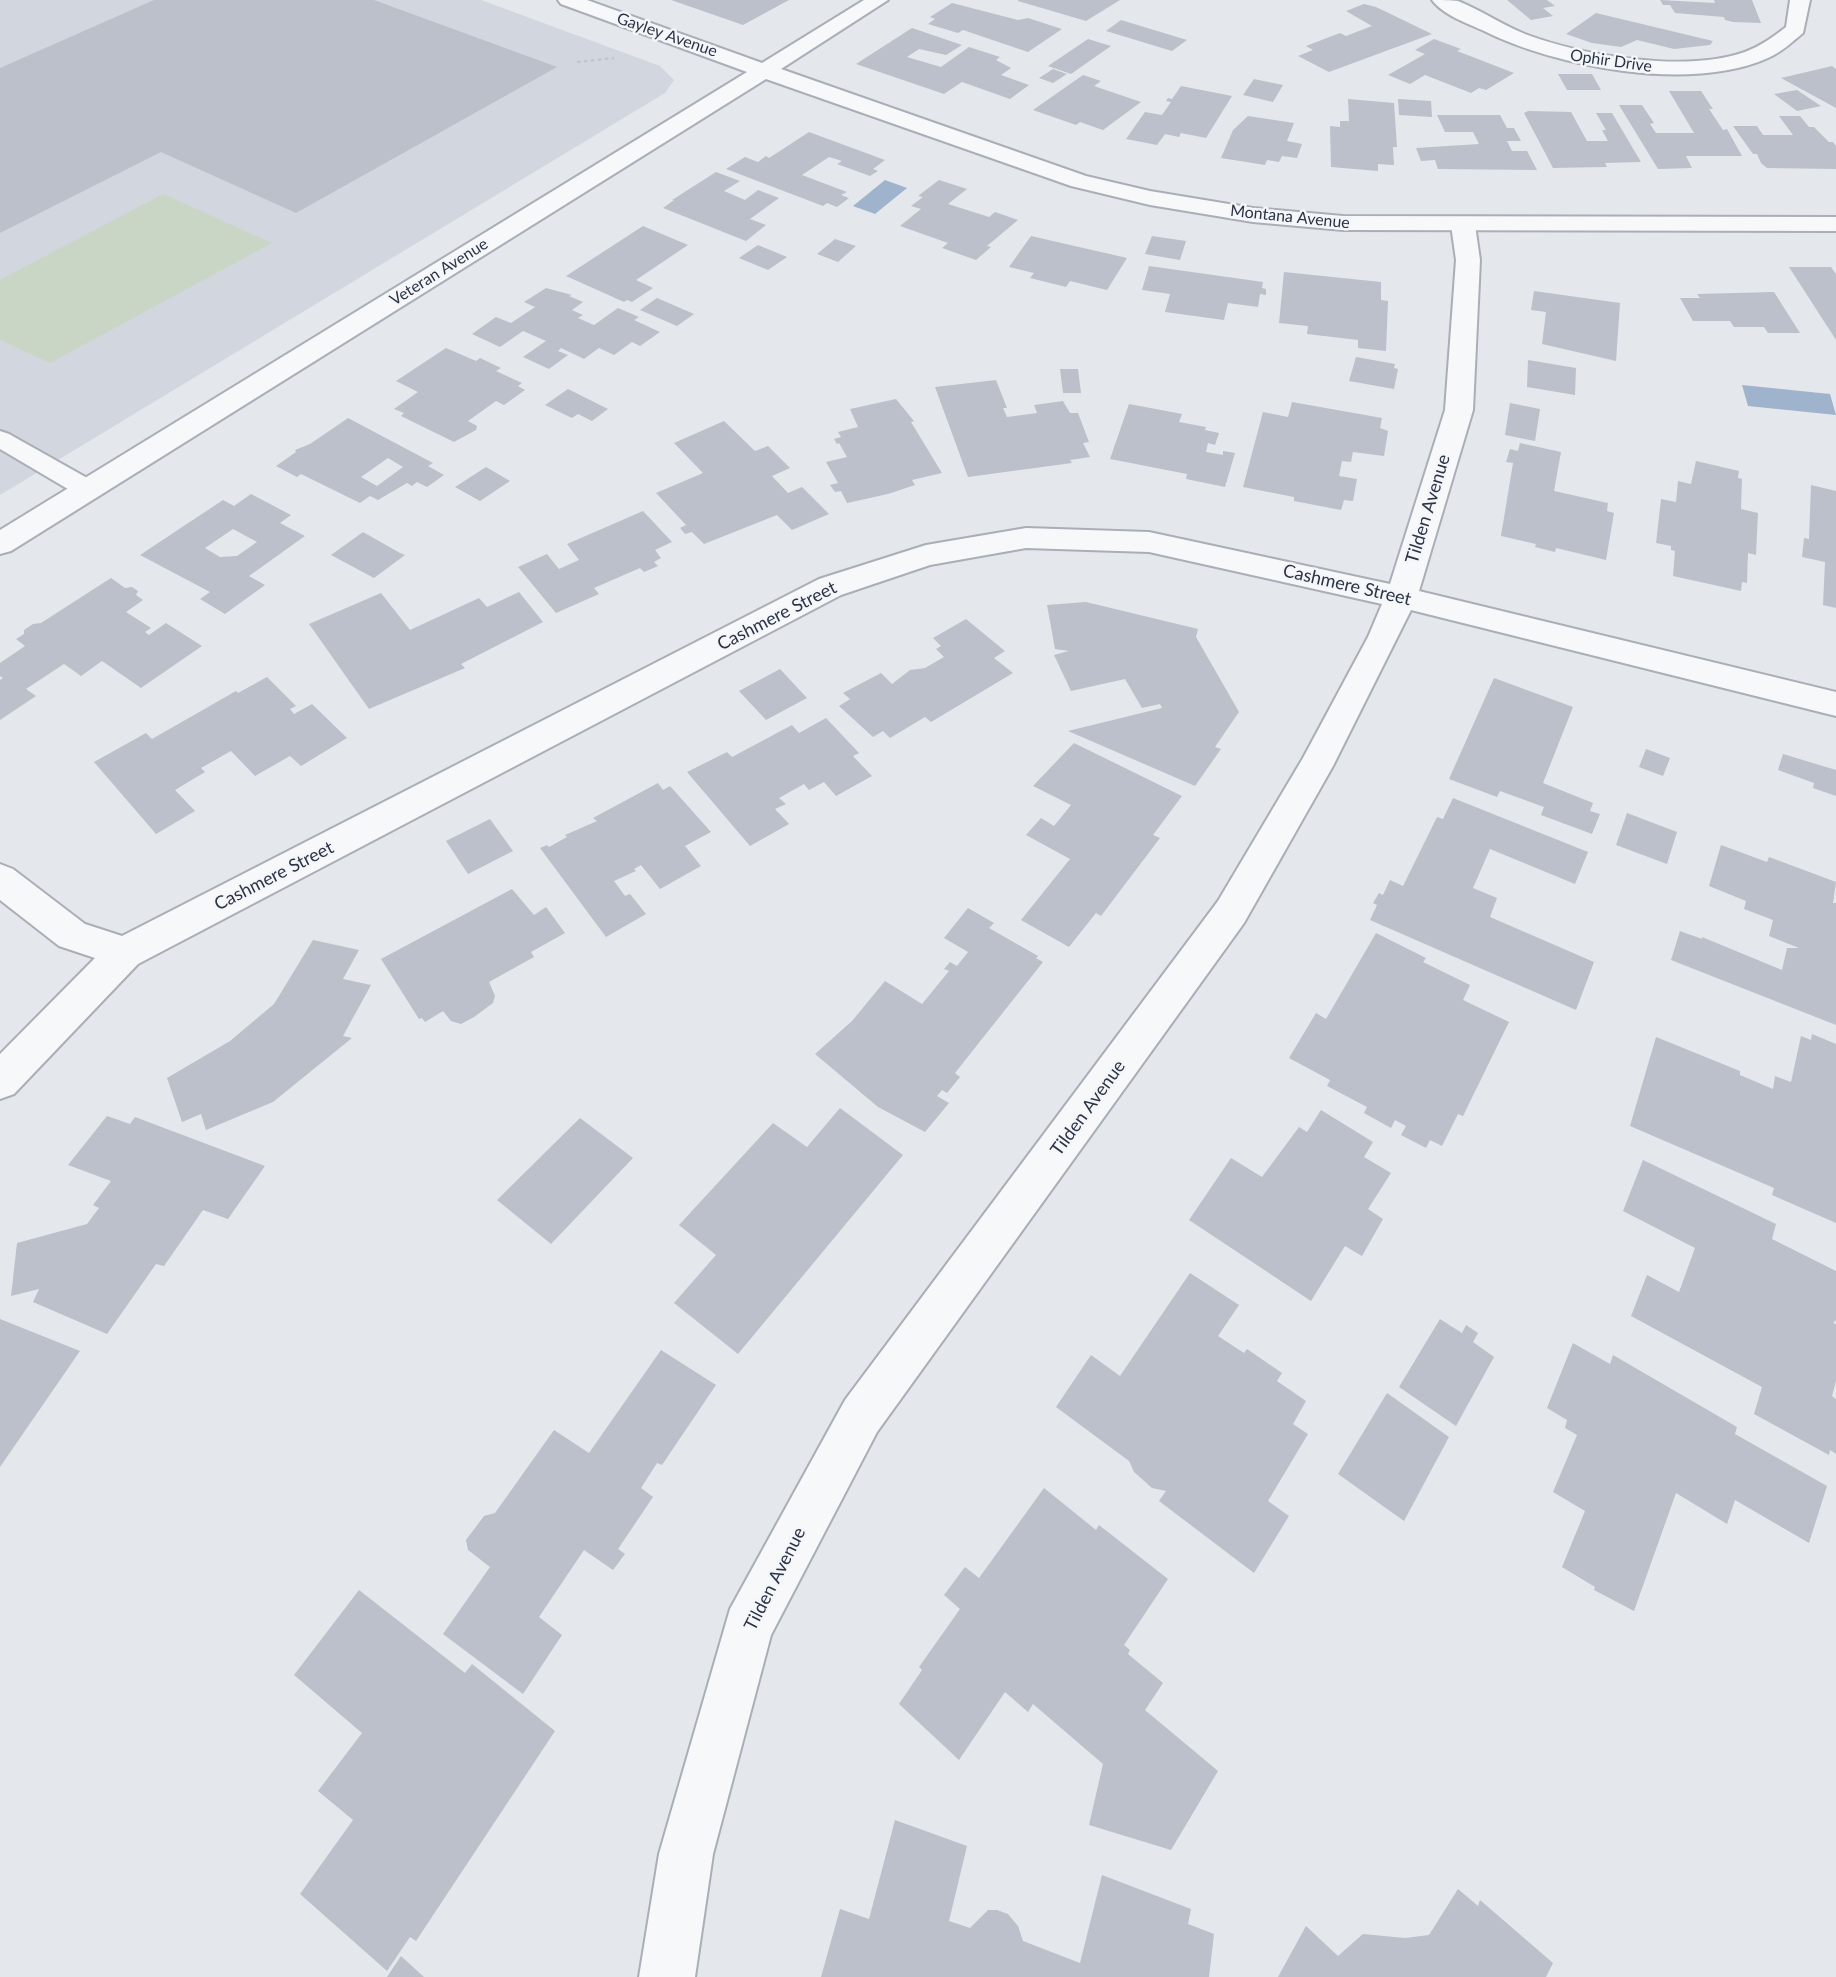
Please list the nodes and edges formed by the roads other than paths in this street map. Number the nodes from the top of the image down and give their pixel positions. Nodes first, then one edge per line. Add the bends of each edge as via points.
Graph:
1 (568, 0) edge
2 (878, 0) edge
3 (1442, 0) edge
4 (1800, 0) edge
5 (766, 70) junction
6 (1836, 224) edge
7 (1463, 225) junction
8 (0, 439) edge
9 (87, 489) junction
10 (0, 544) edge
11 (1401, 597) junction
12 (1836, 704) edge
13 (0, 879) edge
14 (125, 953) junction
15 (0, 1081) edge
16 (667, 1977) edge

1 - 5 street, Gayley Avenue
2 - 5 street, Veteran Avenue
3 - 4 street, Ophir Drive via 1485,26 1564,55 1651,69 1727,64 1770,49 1796,29
5 - 7 street, Montana Avenue via 1079,181 1150,198 1330,222
5 - 9 street, Veteran Avenue
6 - 7 street, Montana Avenue
7 - 11 street, Tilden Avenue via 1468,260 1459,410
8 - 9 lane
9 - 10 street, Veteran Avenue
11 - 12 street, Cashmere Street
11 - 14 street, Cashmere Street via 1149,542 1026,538 926,555 830,587
11 - 16 street, Tilden Avenue via 1316,766 1231,912 861,1416 748,1627 686,1854
13 - 14 street via 72,935
14 - 15 street, Cashmere Street

